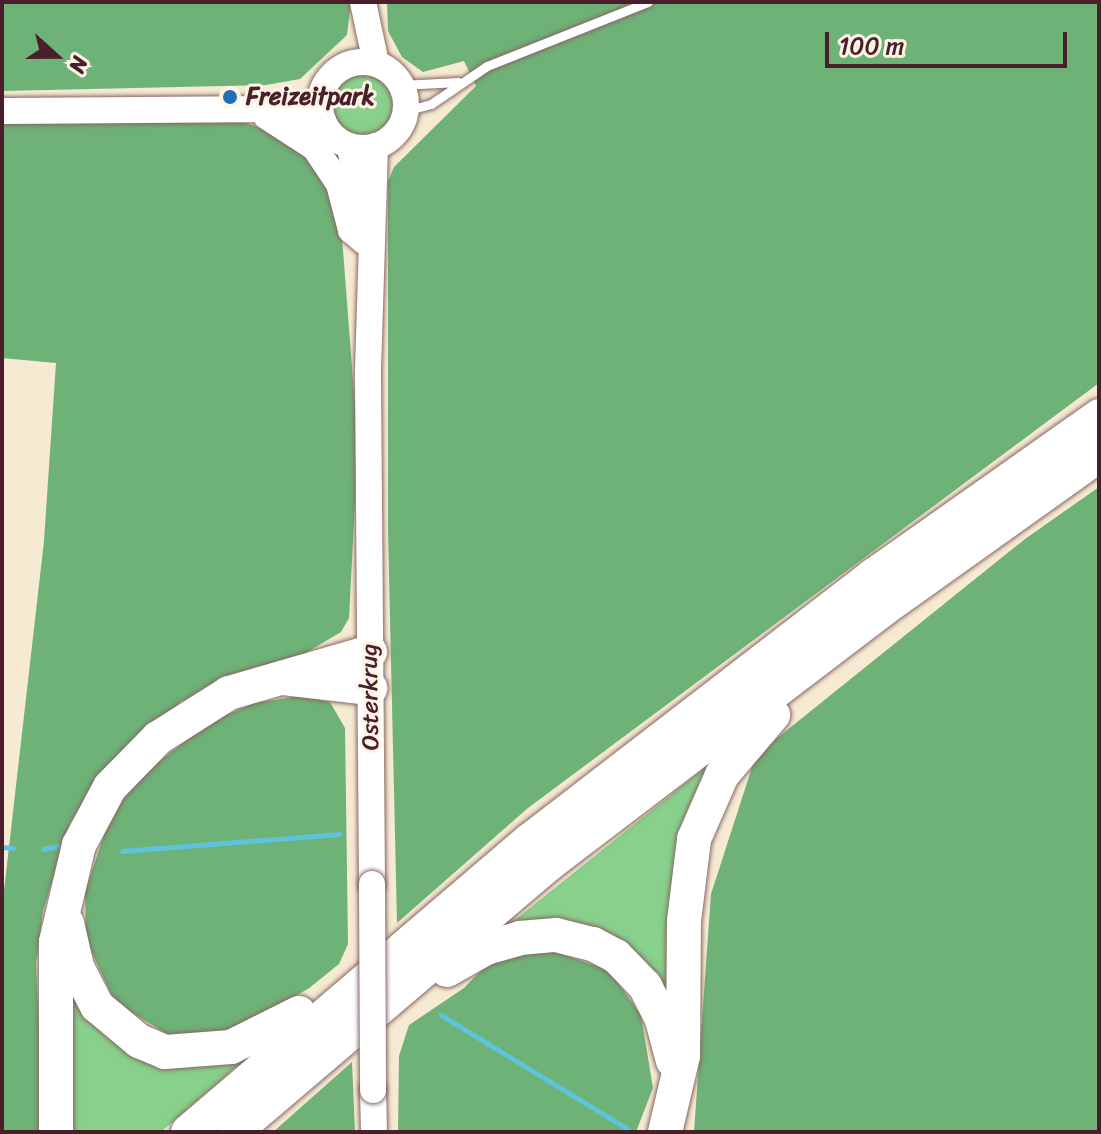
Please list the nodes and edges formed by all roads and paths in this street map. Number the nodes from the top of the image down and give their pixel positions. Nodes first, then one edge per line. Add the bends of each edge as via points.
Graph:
1 (363, 2) edge
2 (648, 2) edge
3 (364, 63) junction
4 (461, 81) junction
5 (403, 98) junction
6 (322, 108) junction
7 (270, 109) junction
8 (2, 111) edge
9 (362, 146) junction
10 (367, 252) junction
11 (1099, 416) edge
12 (1099, 455) edge
13 (869, 621) junction
14 (370, 652) junction
15 (279, 677) junction
16 (370, 688) junction
17 (64, 902) junction
18 (379, 966) junction
19 (361, 1023) junction
20 (677, 1085) junction
21 (56, 1132) edge
22 (188, 1132) edge
23 (234, 1132) edge
24 (374, 1132) edge
25 (665, 1132) edge

1 - 3 main road
2 - 4 lane
3 - 5 main road
3 - 6 main road via 331,76
4 - 5 lane
4 - 5 lane via 431,104
5 - 9 main road via 393,135
6 - 7 main road
6 - 9 main road
7 - 8 main road
7 - 10 main road via 315,148 339,184 351,230
9 - 10 main road, Osterkrug
10 - 14 main road, Osterkrug
11 - 18 highway via 874,575 530,840
12 - 13 highway
13 - 19 highway via 549,864
13 - 20 highway via 857,647 742,747 707,803 687,873 685,1028
14 - 15 highway
14 - 16 main road, Osterkrug
15 - 16 highway
15 - 17 highway via 229,693 134,759 93,814
16 - 24 main road, Osterkrug, bridge
17 - 18 highway via 77,967 97,1006 139,1041 165,1052 203,1052 241,1043 287,1022 349,973
17 - 21 highway via 53,974
18 - 22 highway
19 - 20 highway via 391,1016 448,969 486,948 540,935 568,937 616,956 645,986 666,1032
19 - 23 highway
20 - 25 highway

